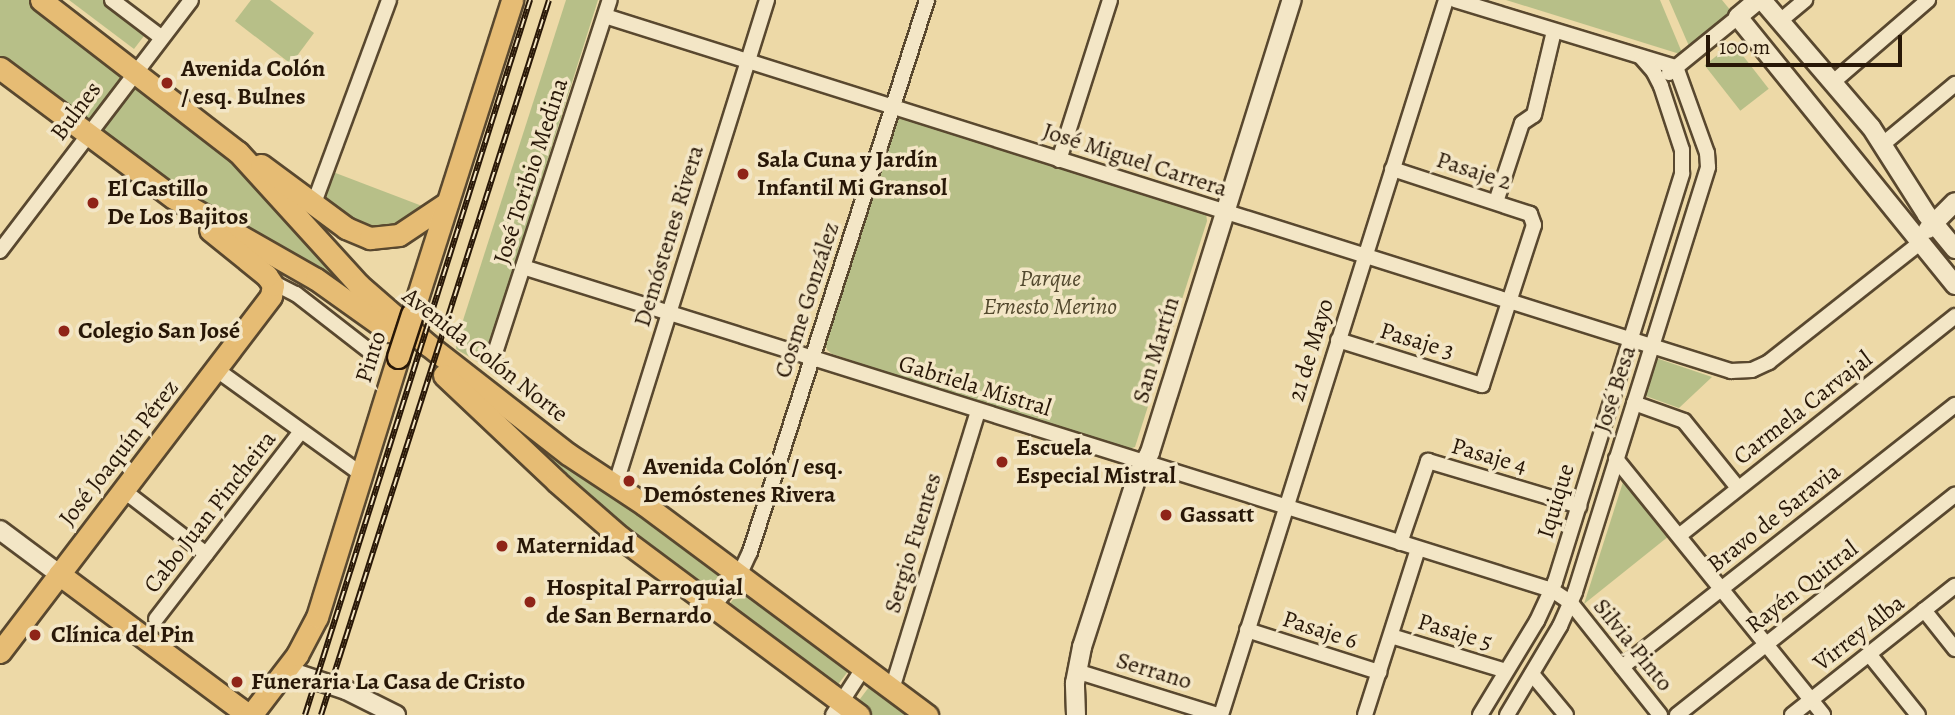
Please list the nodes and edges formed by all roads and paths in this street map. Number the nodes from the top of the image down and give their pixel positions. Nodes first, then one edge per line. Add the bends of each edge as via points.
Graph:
1 (41, 0) edge
2 (112, 0) edge
3 (191, 0) edge
4 (389, 0) edge
5 (512, 0) edge
6 (610, 0) edge
7 (767, 0) edge
8 (927, 0) edge
9 (1110, 0) edge
10 (1292, 0) edge
11 (1446, 0) edge
12 (1455, 0) edge
13 (1760, 0) edge
14 (1805, 0) edge
15 (1928, 0) edge
16 (605, 16) junction
17 (1738, 17) junction
18 (1780, 21) junction
19 (1554, 31) junction
20 (161, 37) junction
21 (1641, 57) junction
22 (748, 61) junction
23 (1676, 67) junction
24 (0, 68) edge
25 (135, 71) junction
26 (1832, 83) junction
27 (1955, 84) edge
28 (1661, 86) junction
29 (894, 107) junction
30 (88, 134) junction
31 (1883, 144) junction
32 (239, 152) junction
33 (1059, 160) junction
34 (1392, 169) junction
35 (1496, 202) junction
36 (1955, 202) edge
37 (314, 203) junction
38 (446, 203) junction
39 (193, 210) junction
40 (1226, 212) junction
41 (1933, 221) junction
42 (1953, 241) edge
43 (1921, 242) junction
44 (0, 251) edge
45 (1365, 255) junction
46 (523, 267) junction
47 (272, 282) junction
48 (1955, 285) edge
49 (1510, 299) junction
50 (669, 313) junction
51 (1955, 316) edge
52 (1630, 338) junction
53 (1338, 340) junction
54 (1653, 345) junction
55 (367, 349) dead end
56 (494, 356) dead end
57 (812, 358) junction
58 (216, 370) junction
59 (1634, 402) junction
60 (1955, 405) edge
61 (978, 411) junction
62 (300, 432) junction
63 (1616, 459) junction
64 (1146, 464) junction
65 (361, 474) junction
66 (615, 486) junction
67 (1738, 488) junction
68 (124, 490) junction
69 (1955, 495) edge
70 (1579, 506) junction
71 (1285, 508) junction
72 (0, 530) edge
73 (1680, 535) junction
74 (1400, 543) junction
75 (1418, 549) junction
76 (206, 554) junction
77 (739, 573) junction
78 (59, 574) junction
79 (1955, 586) edge
80 (1722, 588) junction
81 (1552, 590) junction
82 (1571, 603) junction
83 (714, 606) junction
84 (1924, 610) junction
85 (156, 619) dead end
86 (1247, 630) junction
87 (1391, 636) junction
88 (1767, 644) junction
89 (1955, 649) edge
90 (0, 652) edge
91 (1870, 654) junction
92 (863, 667) junction
93 (1622, 667) junction
94 (286, 670) junction
95 (1076, 671) junction
96 (1506, 671) junction
97 (1379, 672) junction
98 (1532, 674) junction
99 (892, 688) junction
100 (1811, 700) junction
101 (837, 708) edge
102 (250, 715) edge
103 (396, 715) edge
104 (859, 715) edge
105 (927, 715) edge
106 (1076, 715) edge
107 (1219, 715) edge
108 (1365, 715) edge
109 (1480, 715) edge
110 (1507, 715) edge
111 (1566, 715) edge
112 (1660, 715) edge
113 (1677, 715) edge
114 (1792, 715) edge
115 (1823, 715) edge
116 (1918, 715) edge

1 - 25 main road, Avenida Colón Norte
2 - 20 street
3 - 20 street, Bulnes
4 - 37 street
5 - 38 main road, Pinto
6 - 16 street, José Toribio Medina
7 - 22 street, Demóstenes Rivera
8 - 29 street, Cosme González
9 - 33 street
10 - 40 street, San Martín
11 - 34 street, 21 de Mayo
12 - 19 street
13 - 17 street
13 - 18 street
14 - 18 street
15 - 26 street
16 - 22 street, José Miguel Carrera
16 - 46 street, José Toribio Medina
17 - 23 street
17 - 43 street
18 - 26 street
19 - 21 street
19 - 35 street via 1534,115 1522,123
20 - 25 street, Bulnes
21 - 23 street
21 - 28 street, Iquique
22 - 29 street, José Miguel Carrera
22 - 50 street, Demóstenes Rivera
23 - 28 street
23 - 54 street, José Besa via 1709,162
24 - 30 main road
25 - 30 street, Bulnes
25 - 32 main road, Avenida Colón Norte
26 - 31 street
27 - 31 street
28 - 52 street, Iquique via 1682,150 1683,169
29 - 33 street, José Miguel Carrera
29 - 57 street, Cosme González
30 - 39 main road
30 - 44 street, Bulnes
31 - 41 street
32 - 37 main road
32 - 66 main road, Avenida Colón Norte via 378,303
33 - 40 street, José Miguel Carrera
34 - 35 street, Pasaje 2
34 - 45 street, 21 de Mayo
35 - 49 street, Pasaje 2 via 1530,214 1534,225
36 - 41 street
37 - 38 main road via 354,233 379,239 407,230
38 - 65 main road, Pinto, bridge
39 - 47 main road
39 - 83 main road via 359,307 461,390 610,528
40 - 45 street, José Miguel Carrera
40 - 64 street, San Martín
41 - 42 street
41 - 43 street
42 - 43 street
43 - 48 street
43 - 54 street, José Miguel Carrera via 1756,369 1725,370
45 - 49 street, José Miguel Carrera
45 - 53 street, 21 de Mayo
46 - 50 street, Gabriela Mistral
46 - 56 street, José Toribio Medina
47 - 55 street via 296,294
47 - 58 main road, José Joaquín Pérez via 271,296
49 - 52 street, José Miguel Carrera
49 - 53 street, Pasaje 3 via 1482,385
50 - 57 street, Gabriela Mistral
50 - 66 street, Demóstenes Rivera
51 - 67 street, Carmela Carvajal
52 - 54 street, José Miguel Carrera
52 - 70 street, Iquique
53 - 71 street, 21 de Mayo
54 - 59 street, José Besa
57 - 61 street, Gabriela Mistral
57 - 77 street, Cosme González via 750,552
58 - 62 street
58 - 68 main road, José Joaquín Pérez
59 - 63 street, José Besa
59 - 67 street via 1684,421
60 - 80 street, Bravo de Saravia
61 - 64 street, Gabriela Mistral
61 - 99 street, Sergio Fuentes
62 - 65 street
62 - 76 street, Cabo Juan Pincheira
63 - 73 street
63 - 82 street, José Besa
64 - 71 street, Gabriela Mistral
64 - 95 street, San Martín via 1138,474
65 - 94 main road, Pinto via 317,617
66 - 77 main road, Avenida Colón Norte
67 - 73 street, Carmela Carvajal
68 - 76 street
68 - 78 main road, José Joaquín Pérez
69 - 88 street, Rayén Quitral
70 - 74 street, Pasaje 4 via 1427,461
70 - 81 street, Iquique
71 - 74 street, Gabriela Mistral
71 - 86 street, 21 de Mayo
72 - 78 street
73 - 80 street
74 - 75 street, Gabriela Mistral
75 - 81 street, Gabriela Mistral
75 - 87 street
76 - 85 street, Cabo Juan Pincheira
77 - 83 street, Cosme González
77 - 92 main road, Avenida Colón Norte
78 - 90 main road, José Joaquín Pérez
78 - 102 main road
79 - 84 street, Virrey Alba
80 - 88 street
80 - 93 street, Bravo de Saravia
81 - 82 street, Gabriela Mistral
81 - 96 street, Iquique
82 - 93 street, Silvia Pinto
82 - 98 street, José Besa
83 - 101 main road
84 - 89 street
84 - 91 street, Virrey Alba
86 - 97 street, Pasaje 6
86 - 107 street, 21 de Mayo
87 - 96 street, Pasaje 5
87 - 97 street
88 - 100 street
88 - 113 street, Rayén Quitral
91 - 100 street, Virrey Alba
91 - 116 street
92 - 99 main road, Avenida Colón Norte
92 - 101 street
93 - 112 street, Silvia Pinto
94 - 102 main road, Pinto
94 - 103 street via 346,690
95 - 106 street, San Martín
95 - 107 street, Serrano
96 - 109 street, Iquique
97 - 108 street
98 - 110 street, José Besa
98 - 111 street
99 - 105 main road, Avenida Colón Norte
100 - 114 street, Virrey Alba
100 - 115 street
101 - 104 main road

